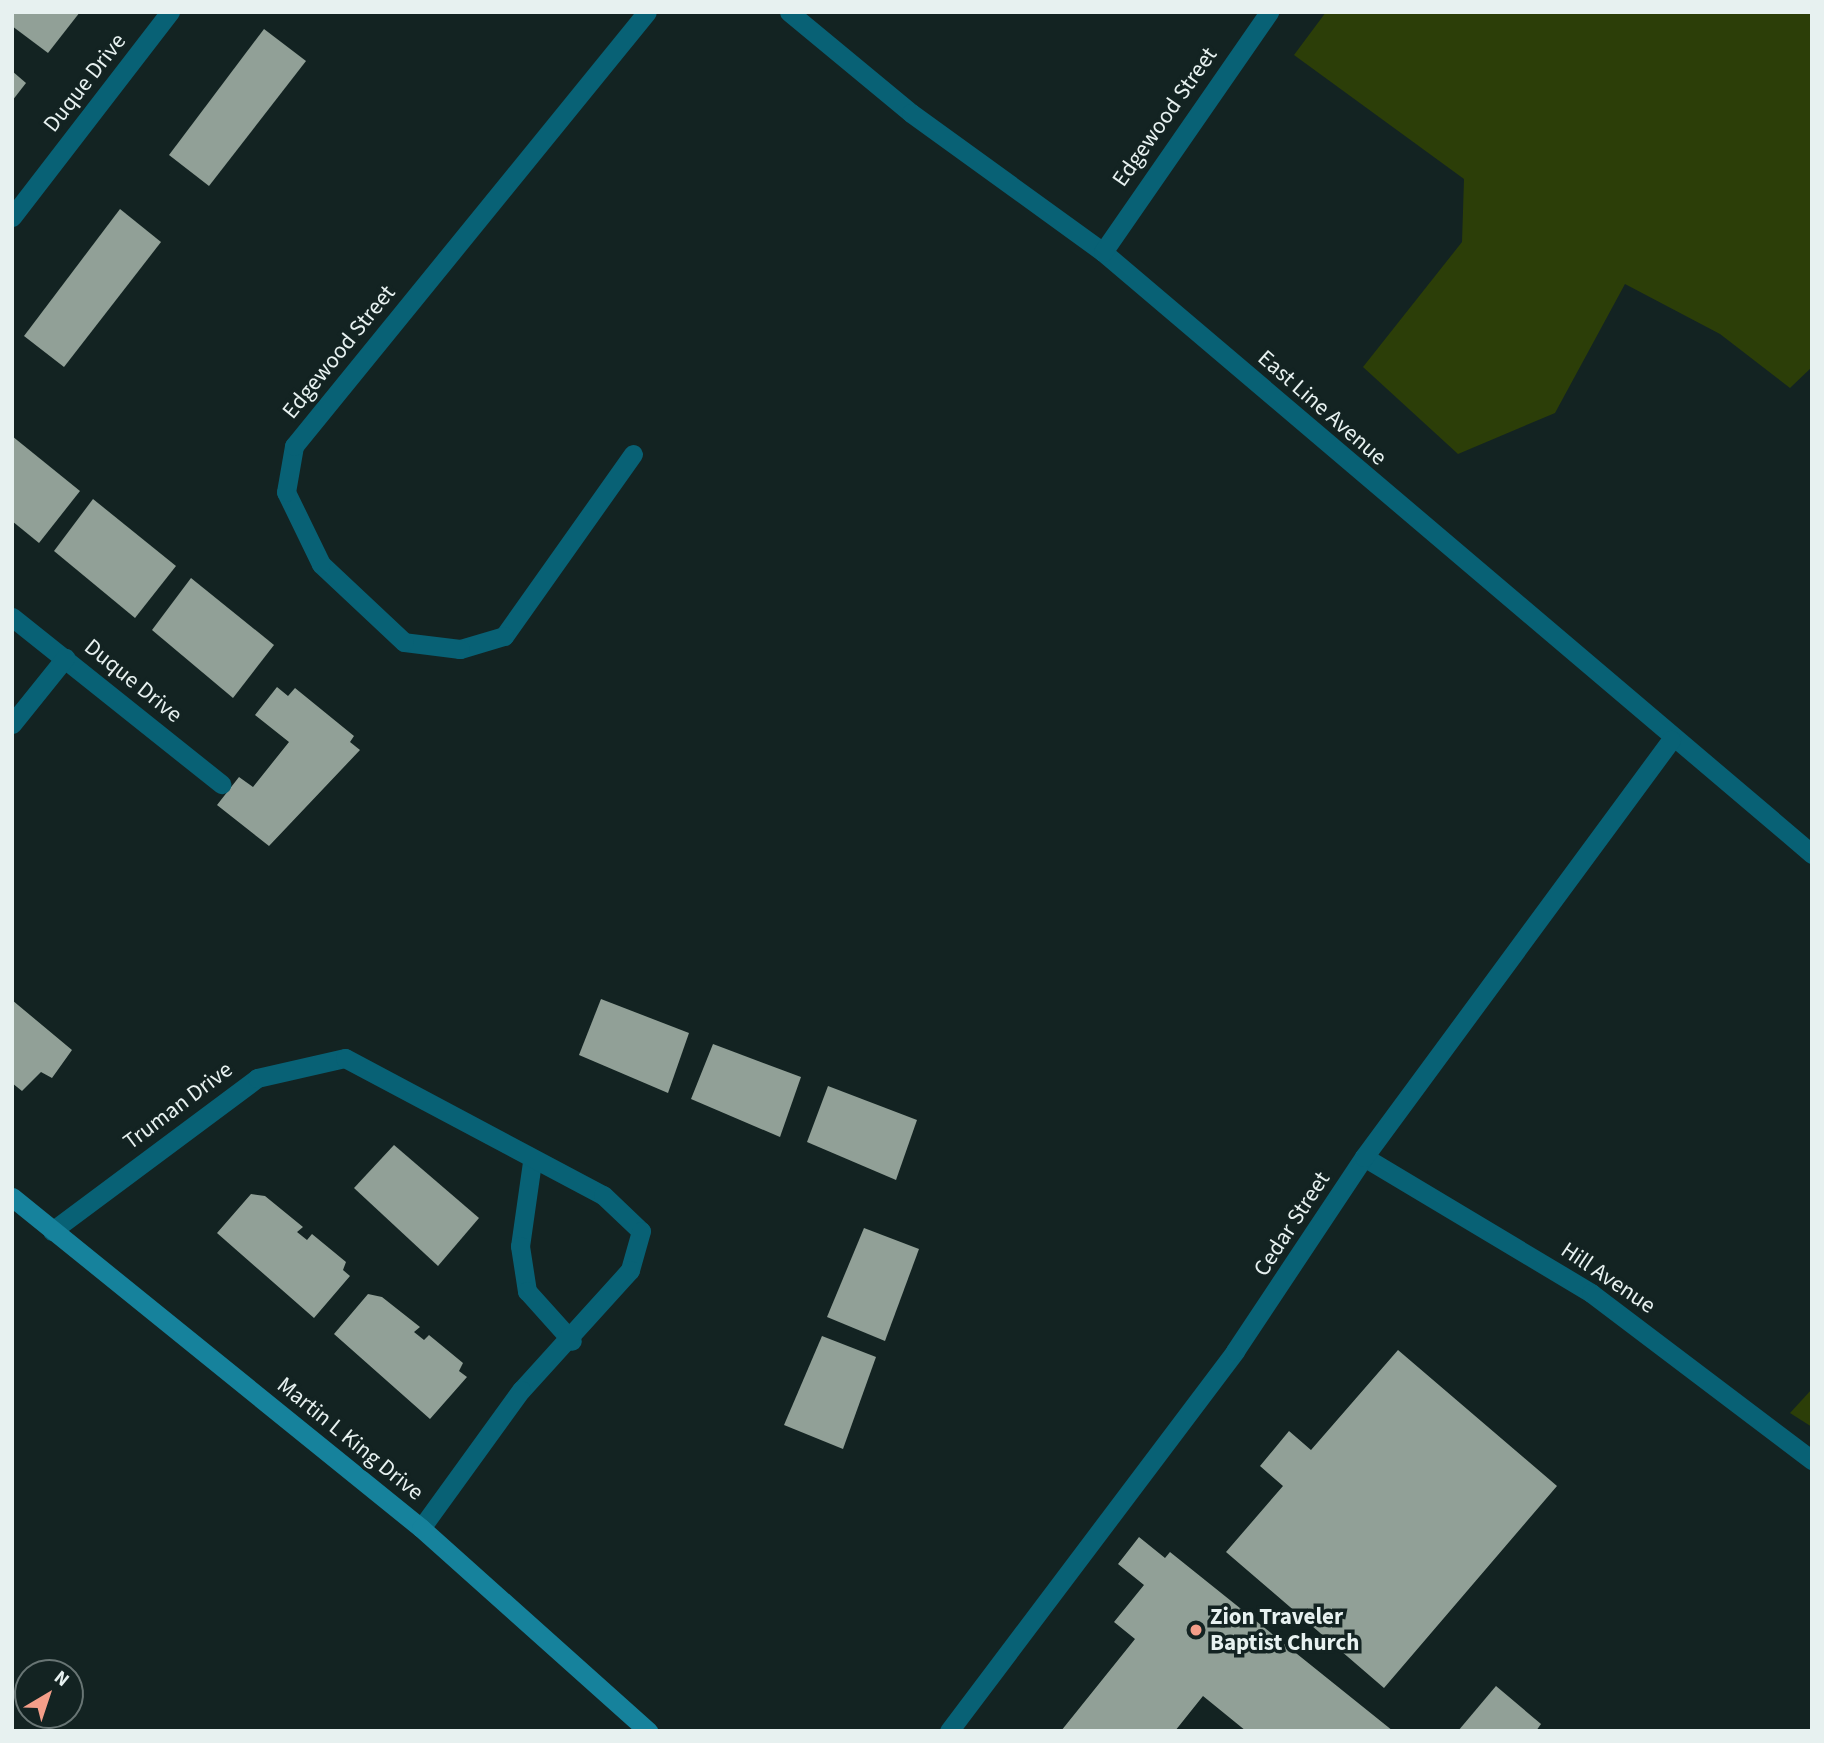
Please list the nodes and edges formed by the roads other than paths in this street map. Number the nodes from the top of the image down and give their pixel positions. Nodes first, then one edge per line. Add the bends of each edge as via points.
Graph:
1 (170, 12) edge
2 (647, 12) edge
3 (789, 12) edge
4 (1269, 12) edge
5 (12, 217) edge
6 (1103, 252) junction
7 (633, 454) dead end
8 (12, 617) edge
9 (65, 658) junction
10 (12, 724) edge
11 (1671, 740) junction
12 (222, 784) dead end
13 (1812, 854) edge
14 (1364, 1157) junction
15 (532, 1162) junction
16 (12, 1197) edge
17 (52, 1231) junction
18 (572, 1341) junction
19 (1812, 1460) edge
20 (421, 1528) junction
21 (648, 1731) edge
22 (949, 1731) edge

1 - 5 street, Duque Drive
2 - 7 street, Edgewood Street via 294,446 286,492 321,564 404,642 460,649 504,636
3 - 6 street, East Line Avenue via 911,113
4 - 6 street, Edgewood Street
6 - 11 street, East Line Avenue
8 - 9 street, Duque Drive
9 - 10 street
9 - 12 street, Duque Drive
11 - 13 street, East Line Avenue
11 - 14 street, Cedar Street
14 - 19 street, Hill Avenue via 1591,1293
14 - 22 street, Cedar Street via 1235,1351
15 - 17 street, Truman Drive via 345,1058 257,1078
15 - 18 street via 520,1246 527,1292
15 - 18 street, Truman Drive via 603,1195 641,1231 630,1270
16 - 17 main road, Martin L King Drive
17 - 20 main road, Martin L King Drive
18 - 20 street, Truman Drive via 521,1390
20 - 21 main road, Martin L King Drive

